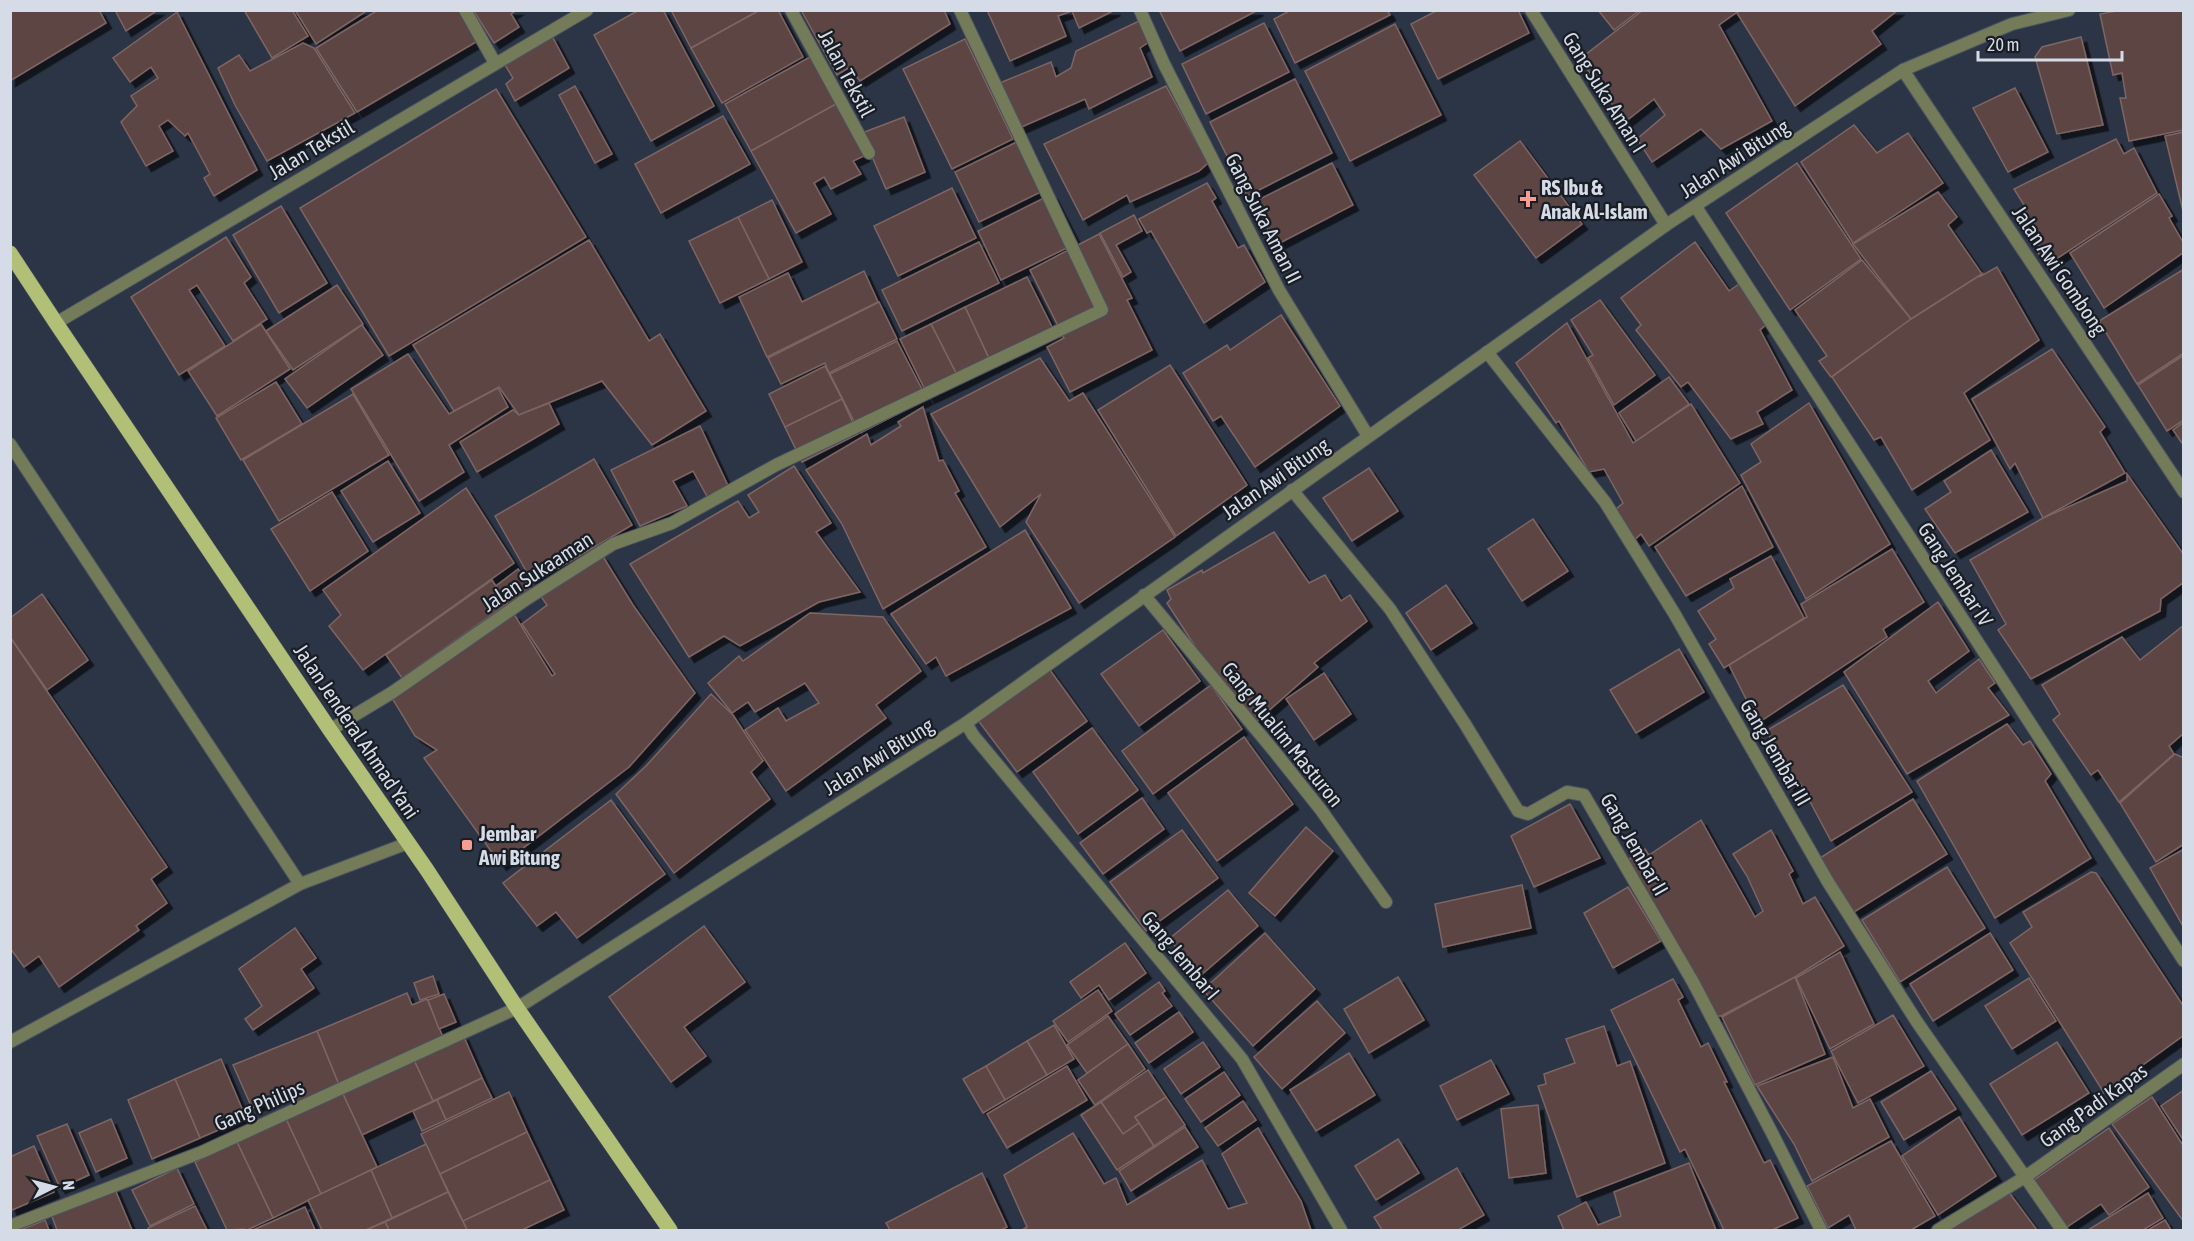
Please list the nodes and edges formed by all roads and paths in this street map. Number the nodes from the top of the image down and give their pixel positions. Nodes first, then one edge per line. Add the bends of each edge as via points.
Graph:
1 (465, 10) edge
2 (587, 10) edge
3 (791, 10) edge
4 (960, 10) edge
5 (1140, 10) edge
6 (1531, 10) edge
7 (2069, 10) edge
8 (495, 63) junction
9 (1903, 70) junction
10 (869, 153) dead end
11 (1696, 207) junction
12 (1666, 225) junction
13 (10, 253) edge
14 (56, 323) junction
15 (1487, 352) junction
16 (1368, 436) junction
17 (10, 444) edge
18 (1292, 490) junction
19 (2184, 492) edge
20 (1144, 595) junction
21 (966, 723) junction
22 (330, 730) junction
23 (408, 843) junction
24 (300, 884) junction
25 (1386, 902) dead end
26 (2184, 961) edge
27 (518, 1008) junction
28 (10, 1042) edge
29 (2184, 1064) edge
30 (2025, 1177) junction
31 (10, 1226) edge
32 (670, 1230) edge
33 (1341, 1230) edge
34 (1821, 1230) edge
35 (1938, 1230) edge
36 (2062, 1230) edge

1 - 8 street
2 - 8 street, Jalan Tekstil
3 - 10 street, Jalan Tekstil
4 - 22 street, Jalan Sukaaman via 1102,310 776,465 672,523 613,544
5 - 16 street, Gang Suka Aman II via 1279,290
6 - 12 street, Gang Suka Aman I
7 - 9 street, Jalan Awi Bitung via 2012,24
8 - 14 street, Jalan Tekstil
9 - 11 street, Jalan Awi Bitung
9 - 19 street, Jalan Awi Gombong
11 - 12 street, Jalan Awi Bitung
11 - 26 street, Gang Jembar IV
12 - 15 street, Jalan Awi Bitung
13 - 14 main road, Jalan Jenderal Ahmad Yani
14 - 22 main road, Jalan Jenderal Ahmad Yani
15 - 16 street, Jalan Awi Bitung
15 - 30 street, Gang Jembar III via 1605,502 1674,613 1828,882 1917,1022
16 - 18 street, Jalan Awi Bitung
17 - 24 street
18 - 20 street, Jalan Awi Bitung
18 - 34 street, Gang Jembar II via 1390,609 1518,811 1527,814 1567,792 1584,795 1693,982
20 - 21 street, Jalan Awi Bitung
20 - 25 street, Gang Mualim Masturon via 1321,810
21 - 27 street, Jalan Awi Bitung
21 - 33 street, Gang Jembar I via 1242,1059
22 - 23 main road, Jalan Jenderal Ahmad Yani
23 - 24 street
23 - 27 main road, Jalan Jenderal Ahmad Yani
24 - 28 street
27 - 31 street, Gang Philips via 202,1152
27 - 32 main road, Jalan Jenderal Ahmad Yani
29 - 30 street, Gang Padi Kapas
30 - 35 street, Gang Padi Kapas
30 - 36 street, Gang Jembar III

